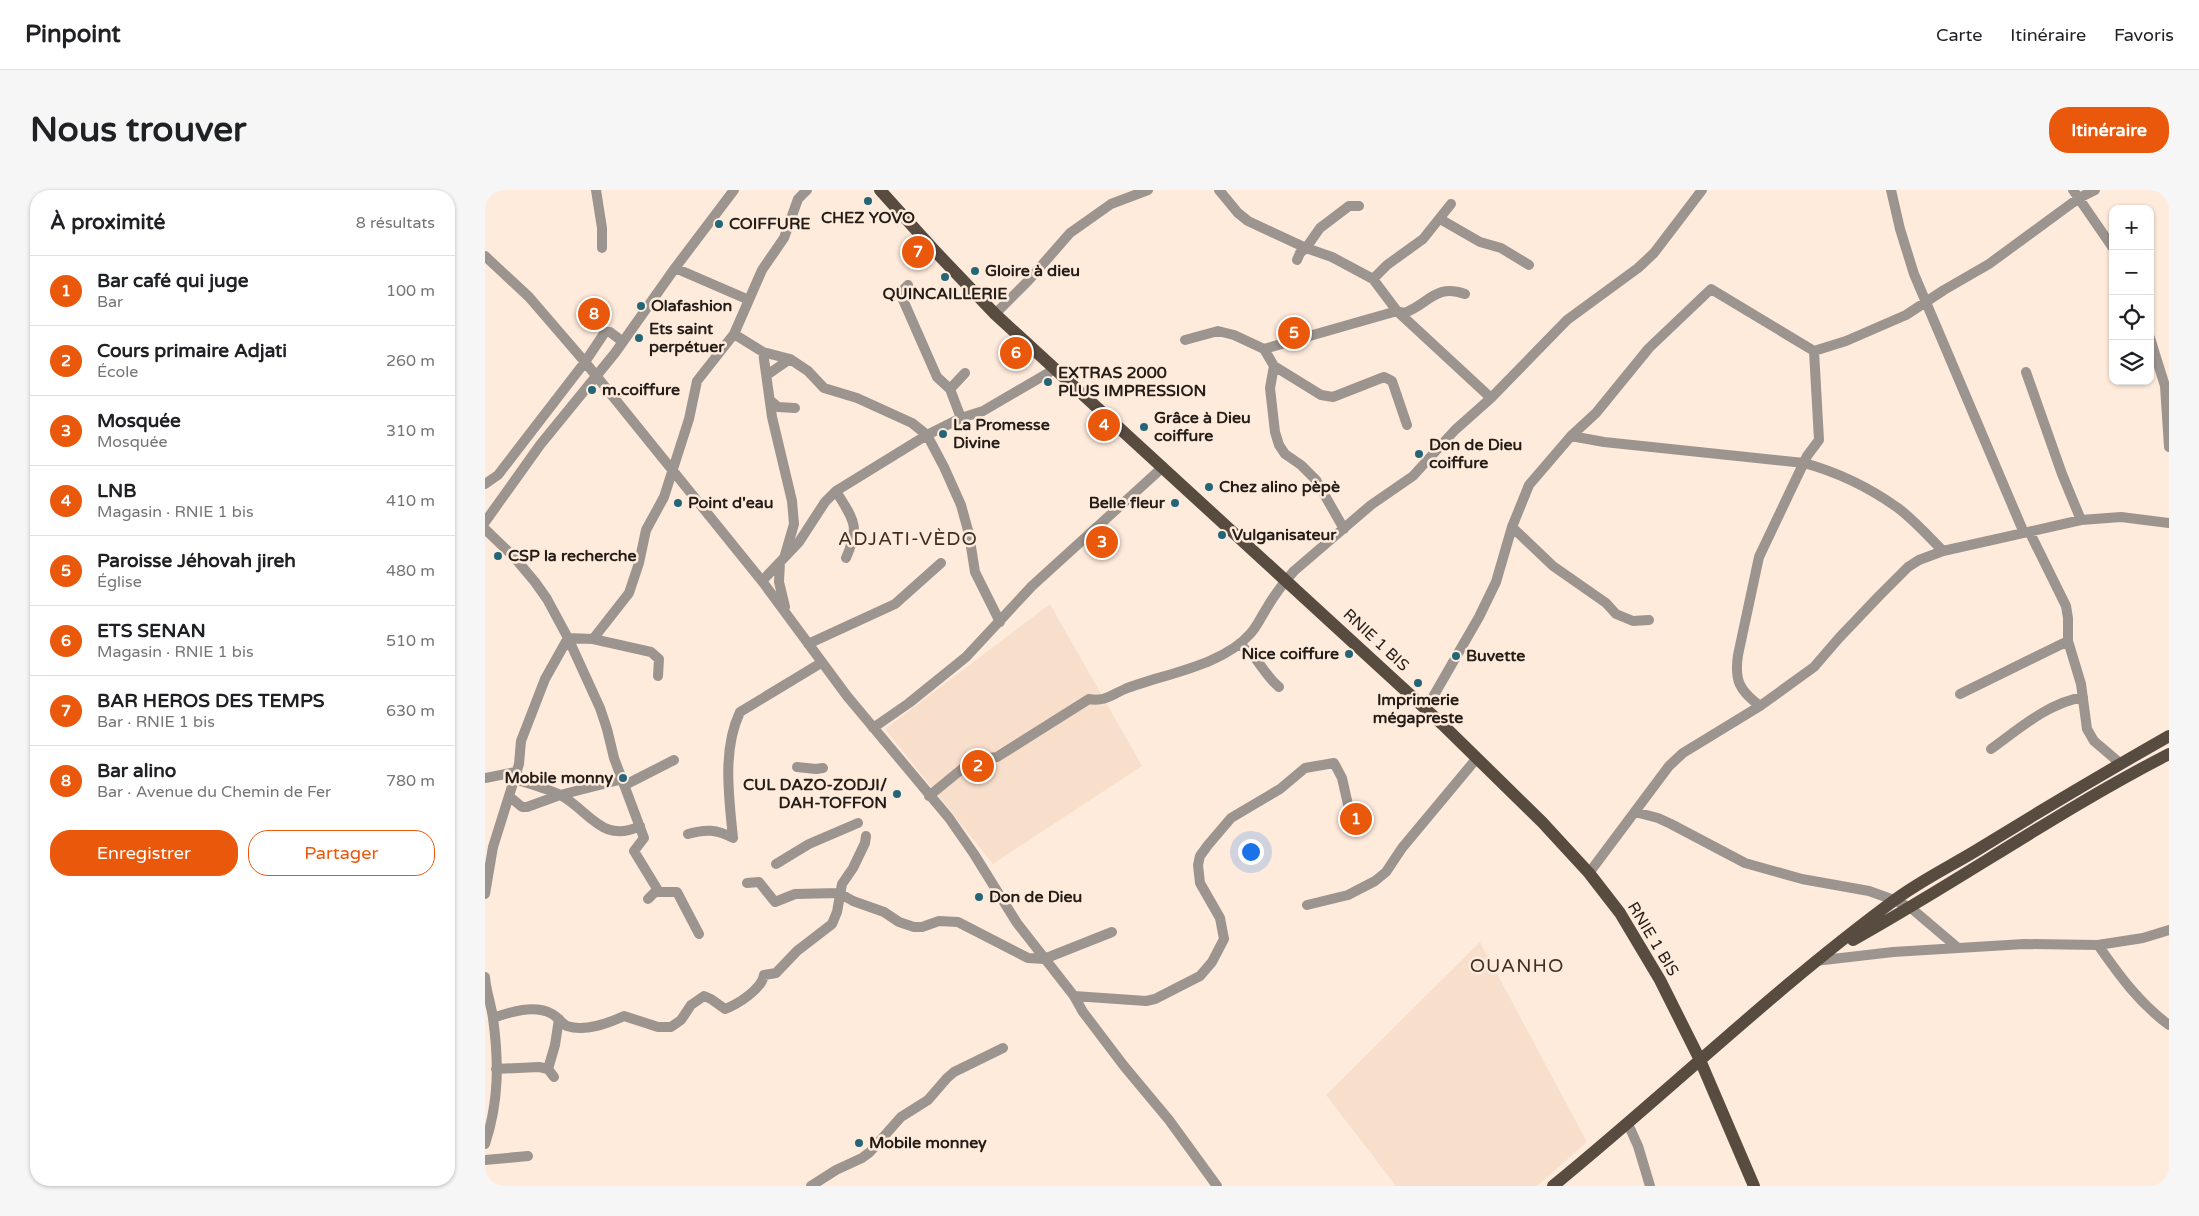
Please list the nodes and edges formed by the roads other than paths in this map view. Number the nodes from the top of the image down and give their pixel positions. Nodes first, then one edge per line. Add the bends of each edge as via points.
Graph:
1 (596, 190) edge
2 (734, 190) edge
3 (807, 190) edge
4 (880, 190) edge
5 (1148, 190) edge
6 (1219, 190) edge
7 (1702, 190) edge
8 (1891, 190) edge
9 (2095, 190) edge
10 (2076, 194) edge
11 (1451, 204) dead end
12 (1359, 206) dead end
13 (1440, 219) junction
14 (2109, 242) edge
15 (601, 248) dead end
16 (1306, 248) junction
17 (485, 256) edge
18 (1297, 260) dead end
19 (1529, 265) dead end
20 (675, 268) junction
21 (1373, 279) junction
22 (909, 285) dead end
23 (1465, 294) dead end
24 (749, 300) junction
25 (1925, 302) junction
26 (1397, 310) junction
27 (995, 314) junction
28 (733, 334) junction
29 (1185, 340) dead end
30 (2151, 340) edge
31 (623, 342) junction
32 (1264, 349) junction
33 (763, 352) junction
34 (1814, 352) junction
35 (790, 359) junction
36 (585, 362) junction
37 (1274, 366) junction
38 (1055, 369) junction
39 (965, 372) dead end
40 (2026, 372) dead end
41 (767, 375) junction
42 (595, 377) junction
43 (2167, 387) edge
44 (950, 389) junction
45 (1491, 398) junction
46 (771, 401) junction
47 (795, 408) dead end
48 (961, 418) junction
49 (1407, 425) dead end
50 (927, 436) junction
51 (1571, 436) junction
52 (2169, 446) edge
53 (1804, 463) junction
54 (1163, 467) junction
55 (671, 471) junction
56 (485, 484) edge
57 (836, 491) junction
58 (2081, 520) junction
59 (485, 522) edge
60 (2169, 523) edge
61 (1512, 527) junction
62 (1344, 528) junction
63 (485, 529) edge
64 (2027, 533) junction
65 (1943, 551) junction
66 (846, 558) dead end
67 (783, 559) junction
68 (941, 563) dead end
69 (1286, 580) junction
70 (762, 582) junction
71 (789, 619) junction
72 (1649, 620) dead end
73 (1000, 622) junction
74 (568, 638) junction
75 (593, 638) junction
76 (2068, 641) junction
77 (1241, 643) junction
78 (808, 644) junction
79 (821, 663) junction
80 (658, 676) dead end
81 (1279, 687) dead end
82 (1960, 694) dead end
83 (2083, 697) junction
84 (1760, 706) junction
85 (1426, 709) junction
86 (873, 728) junction
87 (2169, 736) edge
88 (1991, 749) dead end
89 (2142, 752) junction
90 (2169, 754) edge
91 (1477, 758) junction
92 (674, 760) dead end
93 (2152, 763) junction
94 (2121, 764) junction
95 (797, 767) dead end
96 (823, 768) dead end
97 (516, 772) junction
98 (485, 778) edge
99 (624, 782) junction
100 (2082, 785) junction
101 (560, 795) junction
102 (929, 796) junction
103 (510, 797) junction
104 (2091, 798) junction
105 (1349, 809) dead end
106 (1635, 812) junction
107 (858, 823) dead end
108 (640, 826) junction
109 (687, 834) dead end
110 (866, 836) dead end
111 (489, 847) edge
112 (776, 864) dead end
113 (1589, 873) junction
114 (747, 883) dead end
115 (659, 892) junction
116 (839, 893) junction
117 (485, 894) edge
118 (648, 899) dead end
119 (1894, 900) junction
120 (1307, 905) dead end
121 (1911, 908) junction
122 (2169, 930) edge
123 (1112, 932) dead end
124 (699, 934) dead end
125 (2098, 944) junction
126 (1958, 948) junction
127 (1044, 959) junction
128 (1815, 961) junction
129 (485, 977) edge
130 (1074, 996) junction
131 (490, 1017) edge
132 (559, 1020) junction
133 (2169, 1025) edge
134 (1003, 1048) dead end
135 (1700, 1060) junction
136 (496, 1069) junction
137 (1628, 1124) junction
138 (485, 1144) edge
139 (528, 1156) dead end
140 (485, 1160) edge
141 (811, 1186) edge
142 (1217, 1186) edge
143 (1553, 1186) edge
144 (1650, 1186) edge
145 (1754, 1186) edge

1 - 15 street via 602,228
2 - 20 street
3 - 24 street via 798,199 784,238 762,270
4 - 27 main road, RNIE 1 BIS
5 - 27 street via 1111,204 1070,233
6 - 16 street via 1248,220
7 - 45 street via 1654,253 1567,320
8 - 25 street via 1900,229
9 - 10 street
10 - 14 street
10 - 25 street via 1989,264
11 - 13 street
12 - 16 street via 1349,206 1320,228
13 - 19 street
13 - 21 street via 1423,239
16 - 18 street
16 - 21 street via 1332,257
17 - 36 street via 529,297
20 - 24 street
20 - 31 street
21 - 26 street
22 - 44 street via 900,293 909,318 937,378
23 - 26 street via 1452,289 1437,293 1408,312
24 - 28 street
25 - 34 street via 1906,315
25 - 64 street
26 - 32 street
26 - 45 street
27 - 38 main road, RNIE 1 BIS
28 - 33 street
28 - 55 street via 697,381 689,418
29 - 32 street via 1219,331
30 - 43 street
31 - 36 street via 605,332
31 - 42 street
32 - 37 street
33 - 35 street
33 - 41 street
34 - 51 street via 1711,289 1649,348 1596,412
34 - 53 street via 1819,440
35 - 41 street
35 - 50 street via 808,371 824,388 857,398 912,423
36 - 42 street
36 - 56 street via 497,476
37 - 49 street via 1321,395 1333,397 1388,377 1392,380
37 - 62 street via 1270,388 1276,440 1285,454 1316,480
38 - 48 street via 983,411
38 - 54 main road, RNIE 1 BIS
39 - 44 street
40 - 58 street
41 - 46 street
42 - 55 street
42 - 59 street via 540,445
43 - 52 street
44 - 48 street
45 - 62 street via 1455,430 1413,476
46 - 47 street via 778,407
46 - 67 street via 792,501 793,524
48 - 50 street
50 - 57 street
50 - 73 street via 961,505 975,572
51 - 53 street
51 - 61 street via 1529,485
53 - 65 street via 1829,470 1899,508
53 - 84 street via 1759,557 1737,656 1739,684 1746,696
54 - 69 main road, RNIE 1 BIS
54 - 73 street via 1032,586
55 - 70 street
55 - 75 street via 664,498 646,530 629,593
57 - 66 street via 851,514 855,531
57 - 67 street
58 - 60 street via 2121,517
58 - 64 street
61 - 72 street via 1553,566 1617,614 1633,621
61 - 85 street via 1496,582
62 - 69 street
63 - 74 street via 535,582
64 - 65 street
64 - 76 street via 2050,571 2065,606 2069,618
65 - 84 street via 1908,567 1814,667
67 - 70 street
67 - 71 street via 779,582
68 - 78 street via 895,604
69 - 77 street via 1251,634
69 - 85 main road, RNIE 1 BIS
70 - 71 street
71 - 78 street
73 - 86 street via 966,657
74 - 75 street
74 - 97 street via 529,717
74 - 99 street via 600,708
75 - 80 street via 656,655 659,659
76 - 82 street
76 - 83 street
77 - 81 street
77 - 102 street via 1204,663 1106,699 1089,699 997,757 973,760
78 - 79 street
79 - 86 street
79 - 109 street via 740,712 733,726 730,748 733,838 714,830
83 - 88 street via 2049,708
83 - 94 street via 2089,735
84 - 106 street via 1683,753 1669,766
85 - 91 main road, RNIE 1 BIS
86 - 102 street
87 - 89 main road
89 - 93 street
89 - 94 main road
90 - 93 main road
91 - 113 main road, RNIE 1 BIS
91 - 120 street via 1375,881 1348,895
92 - 99 street
93 - 104 main road
94 - 100 main road
95 - 96 street
97 - 98 street
97 - 101 street via 521,781
97 - 103 street
99 - 101 street
99 - 108 street
100 - 104 street
100 - 119 main road
101 - 103 street via 527,808 522,808
101 - 108 street via 601,828 611,832 629,831
102 - 127 street via 949,818
103 - 111 street
104 - 121 main road
105 - 130 street via 1342,778 1334,763 1305,768 1280,790 1241,810 1208,845 1198,865 1200,883 1220,918 1224,940 1200,976 1146,1001
106 - 113 street
106 - 119 street via 1658,818 1745,862 1802,879 1869,891
107 - 112 street via 809,844
108 - 115 street via 644,838 634,852
110 - 116 street
111 - 117 street
113 - 135 main road, RNIE 1 BIS via 1643,949
114 - 116 street via 759,882 775,902 795,894
115 - 118 street
115 - 124 street via 677,892
116 - 127 street via 913,927 939,921 958,922 1028,958
116 - 132 street via 832,924 776,973 764,976 747,998 725,1010 704,996 671,1027 659,1028 624,1016 585,1027 567,1026
119 - 121 street
119 - 128 main road
121 - 126 street
121 - 128 main road
122 - 125 street via 2143,938
123 - 127 street
125 - 126 street
125 - 133 street via 2133,994
126 - 128 street
127 - 130 street
128 - 135 main road
129 - 131 street
130 - 142 street
131 - 132 street via 526,1009 551,1013
131 - 136 street
132 - 136 street via 551,1073 539,1067
134 - 141 street via 964,1066 947,1078 928,1100 901,1116 871,1152
135 - 137 main road
135 - 145 main road, RNIE 1 BIS
136 - 138 street via 493,1119
137 - 143 main road
137 - 144 street
139 - 140 street

